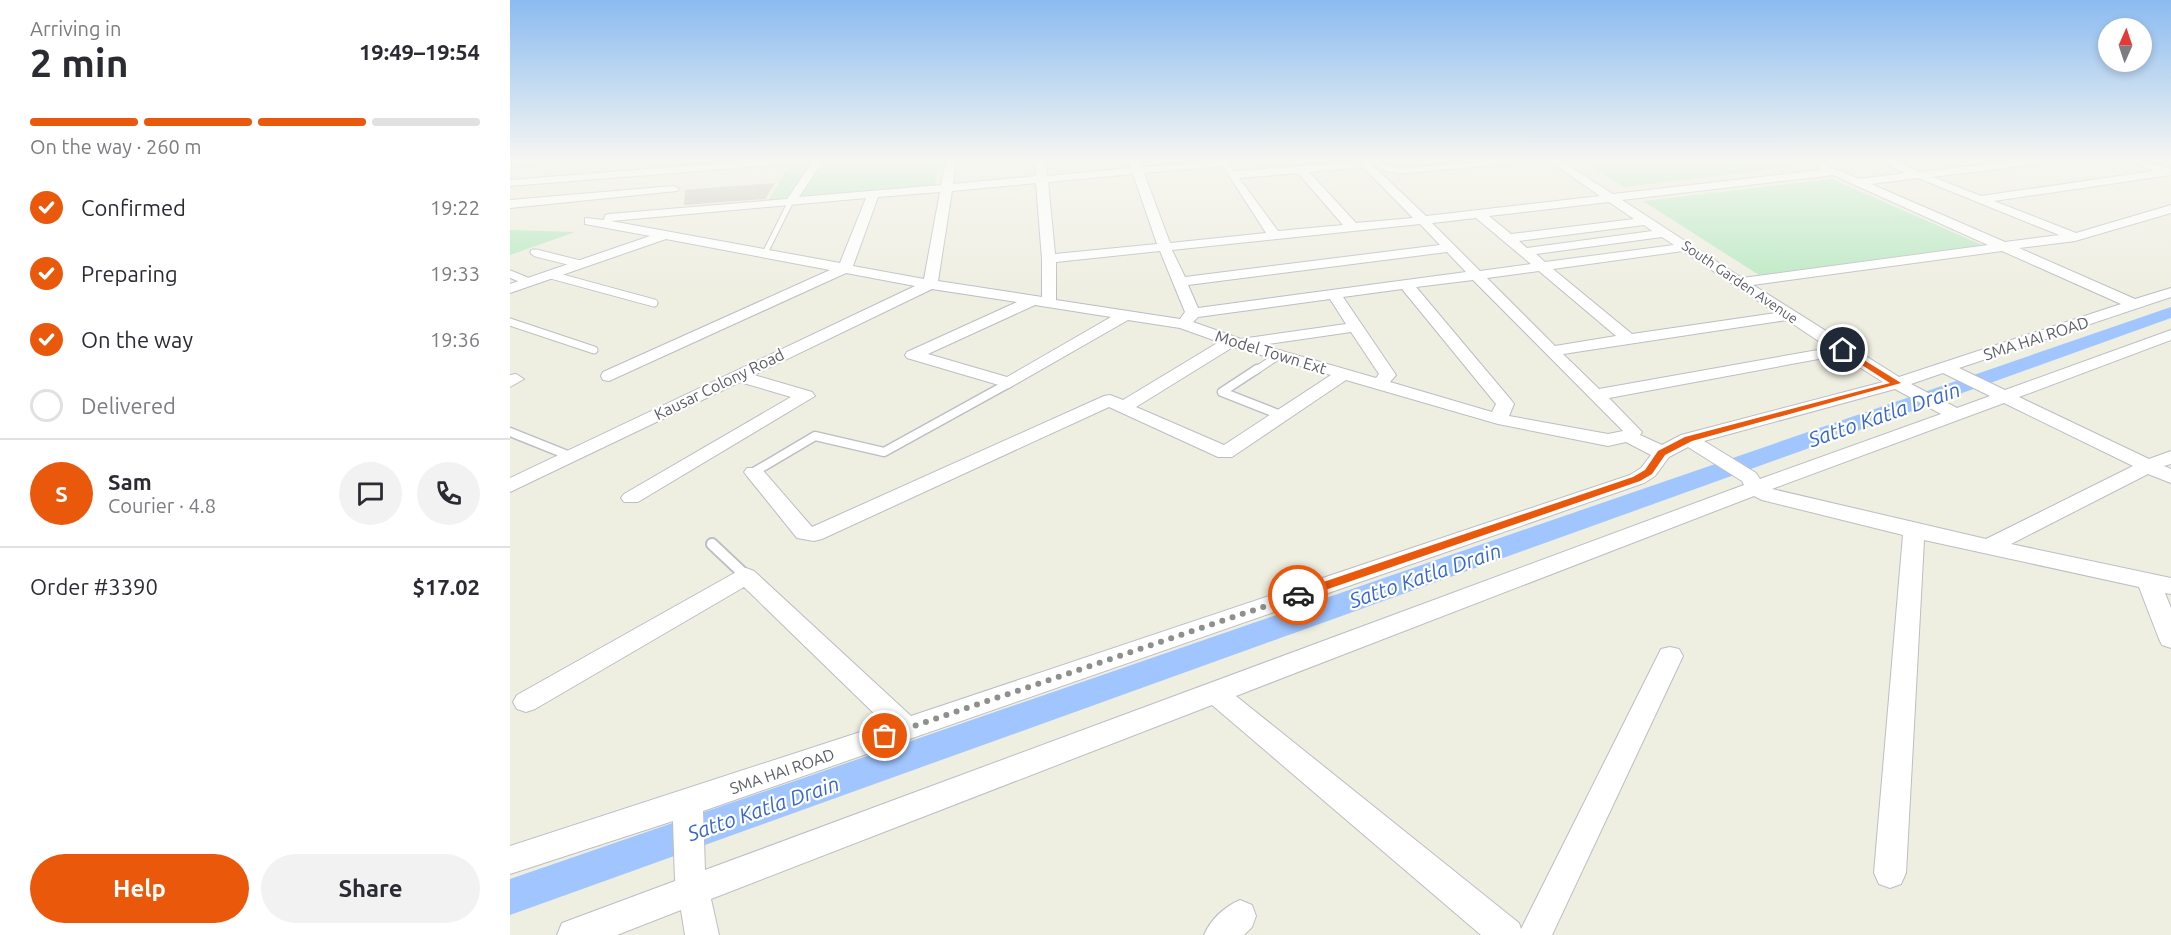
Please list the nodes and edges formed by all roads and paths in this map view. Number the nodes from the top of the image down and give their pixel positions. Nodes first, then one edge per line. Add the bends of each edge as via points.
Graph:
1 (660, 205) edge
2 (749, 205) edge
3 (788, 205) edge
4 (870, 205) edge
5 (944, 205) edge
6 (1044, 205) edge
7 (1149, 205) edge
8 (1253, 205) edge
9 (1332, 205) edge
10 (1411, 205) edge
11 (1557, 205) edge
12 (1623, 205) edge
13 (1908, 205) edge
14 (1993, 205) edge
15 (2171, 208) edge
16 (1631, 210) junction
17 (653, 213) junction
18 (1479, 214) junction
19 (1425, 220) junction
20 (1647, 221) junction
21 (1494, 226) junction
22 (1353, 228) junction
23 (1665, 233) junction
24 (665, 235) junction
25 (1275, 237) junction
26 (2074, 237) junction
27 (1508, 238) junction
28 (1687, 247) junction
29 (1165, 248) junction
30 (1452, 248) junction
31 (2003, 248) junction
32 (533, 252) dead end
33 (1524, 252) junction
34 (765, 254) junction
35 (1049, 260) junction
36 (580, 264) junction
37 (1541, 267) junction
38 (844, 268) junction
39 (510, 274) edge
40 (550, 274) junction
41 (1477, 276) junction
42 (529, 282) junction
43 (1182, 282) junction
44 (1740, 282) junction
45 (930, 284) junction
46 (1407, 286) junction
47 (510, 289) edge
48 (2171, 292) edge
49 (1335, 296) junction
50 (1040, 302) junction
51 (654, 303) dead end
52 (2136, 305) junction
53 (1125, 315) junction
54 (1789, 315) junction
55 (1188, 318) junction
56 (510, 322) edge
57 (1354, 327) junction
58 (2171, 335) edge
59 (1629, 339) junction
60 (1236, 343) junction
61 (594, 350) dead end
62 (1843, 350) junction
63 (1551, 351) junction
64 (1281, 354) junction
65 (1952, 371) junction
66 (1344, 374) junction
67 (736, 375) junction
68 (609, 376) dead end
69 (1009, 383) junction
70 (1380, 383) junction
71 (1904, 387) junction
72 (2000, 394) junction
73 (1595, 395) junction
74 (1123, 408) junction
75 (1952, 412) junction
76 (1283, 416) junction
77 (1498, 419) junction
78 (510, 432) edge
79 (1629, 436) junction
80 (1688, 439) junction
81 (1662, 453) junction
82 (570, 456) junction
83 (2171, 458) edge
84 (2148, 466) junction
85 (754, 472) joint
86 (2171, 477) edge
87 (1753, 483) junction
88 (510, 486) edge
89 (631, 498) dead end
90 (1914, 531) junction
91 (712, 544) dead end
92 (1988, 547) junction
93 (746, 576) junction
94 (2160, 584) edge
95 (2171, 639) edge
96 (1670, 656) dead end
97 (1216, 694) junction
98 (526, 702) dead end
99 (906, 728) junction
100 (688, 816) junction
101 (510, 860) edge
102 (1890, 873) dead end
103 (691, 881) junction
104 (574, 935) edge
105 (702, 935) edge
106 (1507, 935) edge
107 (1535, 935) edge

1 - 17 street
2 - 17 street
3 - 34 lane
4 - 38 street
5 - 45 street
6 - 35 street
7 - 29 street
8 - 25 street
9 - 22 street
10 - 19 street
11 - 18 street
12 - 16 street, South Garden Avenue
13 - 31 street
14 - 26 street
15 - 26 street
16 - 20 street, South Garden Avenue
16 - 21 street
17 - 24 street, Model Town Ext via 589,221
18 - 19 street
18 - 21 street
19 - 22 street
19 - 30 street
20 - 23 street, South Garden Avenue
20 - 27 street
21 - 27 street
22 - 25 street
23 - 28 street, South Garden Avenue
23 - 33 street
24 - 34 street, Model Town Ext
24 - 36 street
25 - 29 street
26 - 31 street
27 - 33 street
28 - 37 street
28 - 44 street, South Garden Avenue
29 - 35 street
29 - 43 street
30 - 41 street
30 - 43 street
31 - 44 street
31 - 52 street
32 - 36 lane
33 - 37 street
34 - 38 street, Model Town Ext
35 - 50 street
36 - 40 street
37 - 41 street
37 - 59 street
38 - 45 street, Model Town Ext
38 - 68 street
39 - 42 lane
40 - 42 street
40 - 51 lane
41 - 46 street
41 - 63 street
42 - 47 street
43 - 55 street
44 - 54 street, South Garden Avenue
45 - 50 street, Model Town Ext
45 - 67 street, Kausar Colony Road
46 - 49 street
46 - 77 street via 1505,404
48 - 52 street, SMA HAI ROAD
49 - 55 street
49 - 57 street
50 - 53 street, Model Town Ext
50 - 69 street via 913,355
52 - 65 street, SMA HAI ROAD
53 - 55 street, Model Town Ext
53 - 69 street
54 - 59 street
54 - 62 street, South Garden Avenue
55 - 60 street, Model Town Ext
56 - 61 lane
57 - 60 street
57 - 70 street via 1388,375
58 - 72 street
59 - 63 street
60 - 64 street, Model Town Ext
60 - 74 street
62 - 71 street, South Garden Avenue
62 - 73 street
63 - 73 street
64 - 66 street, Model Town Ext
64 - 76 lane via 1222,392
65 - 71 street, SMA HAI ROAD
65 - 72 street
66 - 70 street, Model Town Ext
66 - 76 street
67 - 82 street, Kausar Colony Road
67 - 89 street via 806,396
69 - 85 lane via 884,452 815,436
70 - 77 street, Model Town Ext
71 - 75 street, South Garden Avenue
71 - 80 street, SMA HAI ROAD
72 - 75 street
72 - 84 street
73 - 79 street via 1629,426 1633,432
74 - 76 street via 1225,453
74 - 85 street via 1110,400 814,534 806,533
75 - 87 street
77 - 79 street, Model Town Ext via 1608,440
78 - 82 lane
79 - 81 street
80 - 81 street, SMA HAI ROAD
80 - 87 street
81 - 99 street, SMA HAI ROAD via 1648,472 1637,479
82 - 88 street, Kausar Colony Road
83 - 84 street
84 - 86 street
84 - 92 street
87 - 90 street via 1769,496
87 - 97 street
90 - 92 street
90 - 102 street
91 - 93 lane
92 - 94 street
93 - 98 street
93 - 99 street
94 - 95 street
96 - 107 street
97 - 103 street
97 - 106 street
99 - 100 street, SMA HAI ROAD
100 - 101 street, SMA HAI ROAD
100 - 103 street
103 - 104 street
103 - 105 street

